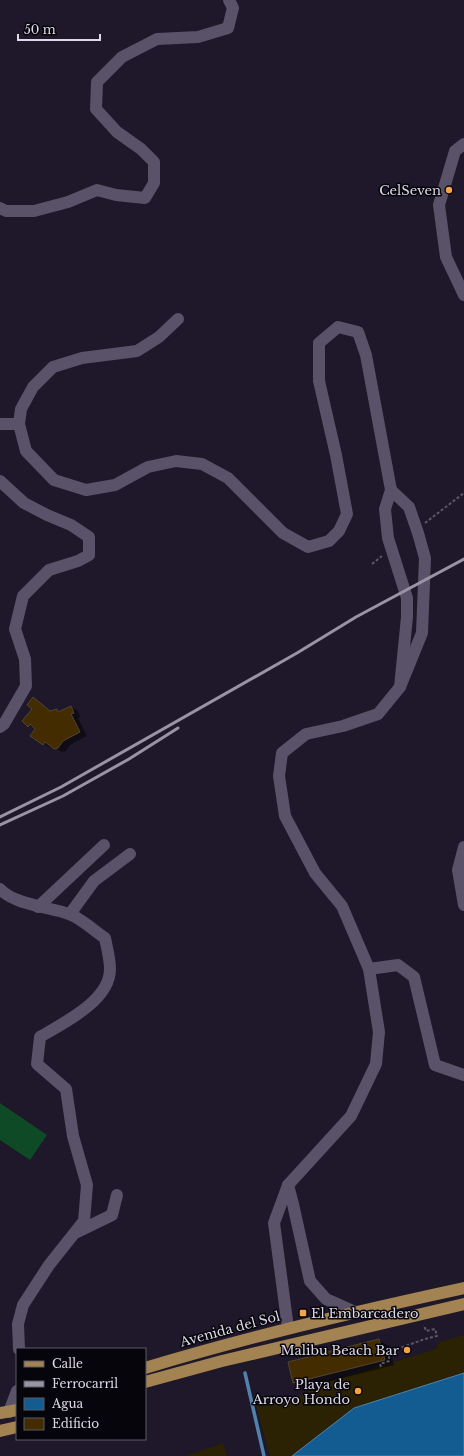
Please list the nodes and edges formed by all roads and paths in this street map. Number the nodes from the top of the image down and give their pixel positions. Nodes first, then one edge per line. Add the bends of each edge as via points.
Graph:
1 (229, 0) edge
2 (464, 144) edge
3 (0, 208) edge
4 (464, 295) edge
5 (178, 319) dead end
6 (0, 424) edge
7 (20, 424) junction
8 (0, 481) edge
9 (391, 490) junction
10 (400, 687) junction
11 (0, 727) edge
12 (104, 845) dead end
13 (464, 847) edge
14 (130, 854) dead end
15 (0, 889) edge
16 (464, 905) edge
17 (38, 907) junction
18 (70, 914) junction
19 (369, 969) junction
20 (464, 1075) edge
21 (288, 1185) junction
22 (117, 1195) dead end
23 (74, 1233) junction
24 (464, 1288) edge
25 (464, 1304) edge
26 (355, 1312) junction
27 (288, 1328) junction
28 (426, 1331) dead end
29 (19, 1348) edge
30 (381, 1367) dead end
31 (146, 1368) edge
32 (146, 1382) edge
33 (16, 1394) edge
34 (9, 1412) edge
35 (16, 1427) edge
36 (0, 1431) edge

1 - 3 street via 233,8 228,28 198,37 157,39 122,57 97,82 96,109 117,132 154,162 154,183 145,198 97,190 68,202 34,211 6,211
2 - 4 street via 456,151 439,205 446,257
5 - 7 street via 159,337 137,351 82,358 53,367 33,387 21,409
6 - 7 street
7 - 9 street via 26,451 54,480 86,490 115,485 148,467 176,461 202,464 228,478 283,533 308,547 329,541 339,531 347,514 319,381 319,344 338,327 358,332 366,355
8 - 11 street via 24,503 71,525 89,537 89,555 49,570 23,596 15,629 25,659 26,686
9 - 10 street via 385,509 388,538 407,598
9 - 10 street via 409,507 425,558 422,633
10 - 19 street via 378,714 343,726 306,734 282,753 279,776 285,816 315,873 342,906
12 - 17 street
13 - 16 street via 458,870
14 - 18 street via 94,881
15 - 17 street via 5,894
17 - 18 street
18 - 23 street via 105,938 110,970 104,988 83,1011 40,1037 37,1064 66,1089 73,1136 87,1185 84,1221
19 - 20 street via 398,965 414,977 435,1065
19 - 21 street via 379,1032 376,1064 351,1116
21 - 26 street via 310,1281 326,1299
21 - 27 street via 274,1223
22 - 23 street via 112,1215
23 - 29 street via 22,1305 18,1324
24 - 26 main road, Avenida del Sol
25 - 32 main road
26 - 27 main road, Avenida del Sol
27 - 31 main road, Avenida del Sol
28 - 30 path via 435,1329 437,1336 389,1352 389,1361 380,1364
33 - 34 street
35 - 36 main road

